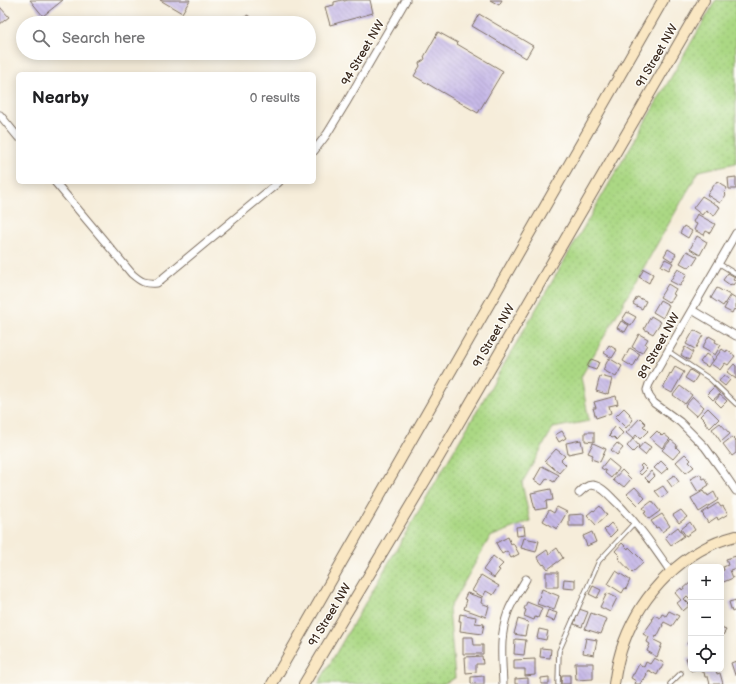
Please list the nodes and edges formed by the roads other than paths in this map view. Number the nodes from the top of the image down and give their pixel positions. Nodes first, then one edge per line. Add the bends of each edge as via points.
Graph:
1 (406, 0) edge
2 (663, 0) edge
3 (704, 0) edge
4 (0, 115) edge
5 (16, 134) edge
6 (316, 148) edge
7 (57, 184) edge
8 (277, 184) edge
9 (736, 233) edge
10 (718, 264) junction
11 (736, 274) edge
12 (692, 310) junction
13 (736, 336) edge
14 (668, 351) junction
15 (736, 404) edge
16 (733, 482) edge
17 (736, 491) edge
18 (579, 492) dead end
19 (635, 522) junction
20 (736, 536) edge
21 (671, 572) junction
22 (526, 579) dead end
23 (682, 672) dead end
24 (272, 684) edge
25 (304, 684) edge
26 (503, 684) edge
27 (558, 684) edge
28 (614, 684) edge
29 (670, 684) edge

1 - 6 street, 94 Street NW via 338,116
2 - 24 main road, 91 Street NW
3 - 25 main road, 91 Street NW via 428,476
4 - 5 street
7 - 8 street via 132,274 149,284 157,283
9 - 10 street, 89 Street NW
10 - 11 lane
10 - 12 street, 89 Street NW
12 - 13 street, 89 Street NW
12 - 14 street, 89 Street NW
14 - 15 lane via 710,379
14 - 16 street, 89 Street NW via 647,392 654,403 698,439
16 - 17 street
18 - 19 street via 588,486 597,486
19 - 21 street
19 - 27 lane via 598,561 559,651
20 - 21 main road via 697,553
21 - 28 main road via 654,589 636,614 623,643
22 - 26 street via 508,611 503,627
23 - 29 lane

